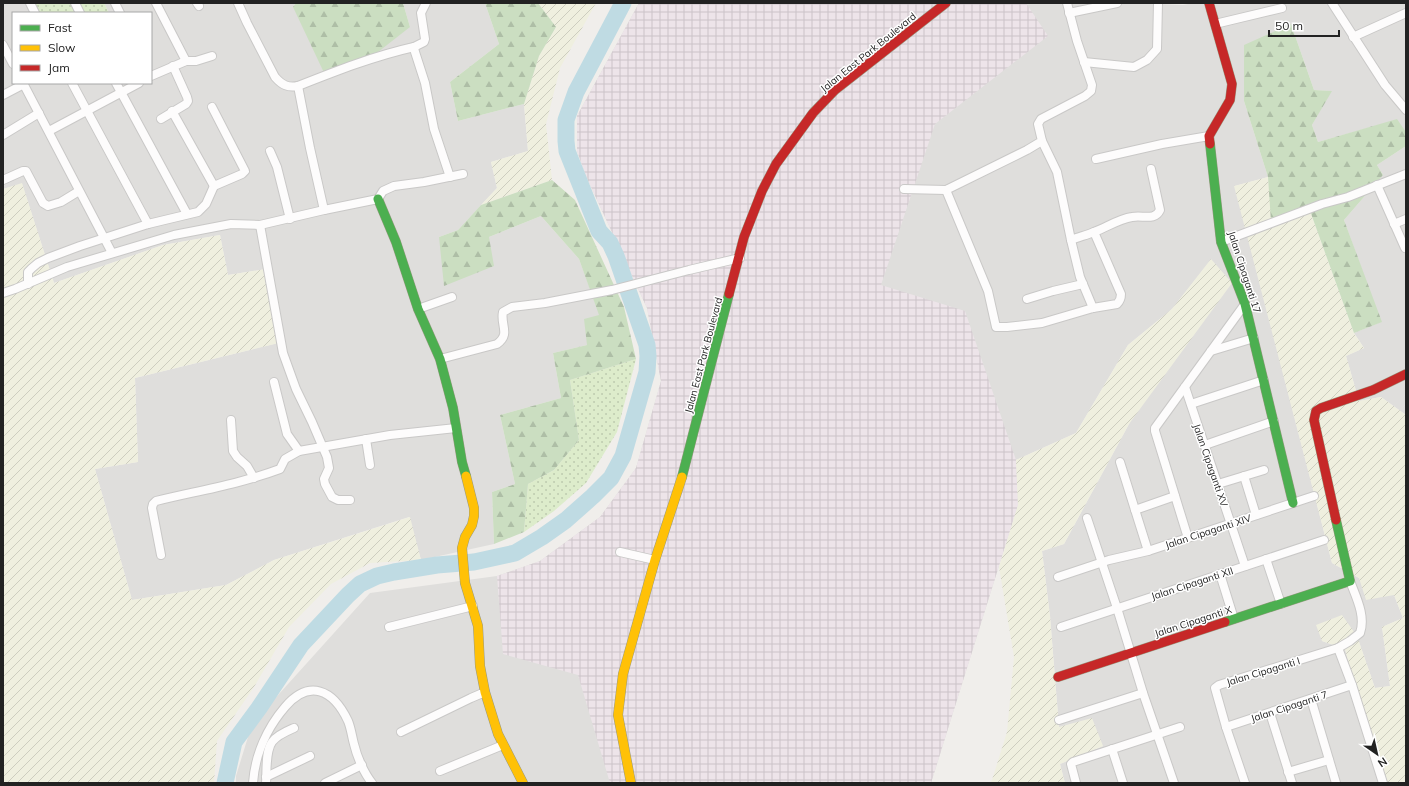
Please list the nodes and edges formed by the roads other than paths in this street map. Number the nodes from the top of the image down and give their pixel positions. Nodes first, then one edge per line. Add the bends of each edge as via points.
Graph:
1 (30, 3) edge
2 (75, 3) edge
3 (115, 3) edge
4 (156, 3) edge
5 (238, 3) edge
6 (426, 3) edge
7 (946, 3) edge
8 (1067, 3) edge
9 (1117, 3) edge
10 (1158, 3) edge
11 (1209, 3) edge
12 (1332, 3) edge
13 (1282, 8) dead end
14 (34, 12) edge
15 (80, 12) edge
16 (120, 12) edge
17 (1069, 13) junction
18 (1406, 13) edge
19 (1215, 24) junction
20 (1353, 37) junction
21 (414, 47) junction
22 (4, 50) edge
23 (212, 56) dead end
24 (186, 61) junction
25 (12, 62) edge
26 (1084, 62) junction
27 (173, 66) junction
28 (152, 74) edge
29 (21, 84) edge
30 (24, 84) edge
31 (72, 84) edge
32 (116, 84) edge
33 (137, 84) edge
34 (298, 86) junction
35 (121, 93) junction
36 (3, 95) edge
37 (212, 107) dead end
38 (1406, 110) edge
39 (86, 111) junction
40 (172, 111) junction
41 (39, 113) junction
42 (161, 119) dead end
43 (49, 131) junction
44 (3, 135) edge
45 (1209, 136) junction
46 (1042, 141) junction
47 (270, 151) dead end
48 (1096, 159) dead end
49 (1151, 169) dead end
50 (463, 174) dead end
51 (1406, 174) edge
52 (450, 177) junction
53 (3, 180) edge
54 (1378, 185) junction
55 (214, 186) junction
56 (904, 189) dead end
57 (946, 190) junction
58 (79, 191) junction
59 (378, 199) junction
60 (324, 210) junction
61 (187, 214) junction
62 (290, 219) junction
63 (1406, 219) edge
64 (148, 224) junction
65 (1394, 224) junction
66 (260, 225) junction
67 (1094, 232) junction
68 (105, 238) junction
69 (1070, 240) junction
70 (1221, 242) junction
71 (1405, 248) dead end
72 (112, 253) junction
73 (740, 258) junction
74 (28, 284) junction
75 (1083, 284) junction
76 (3, 293) edge
77 (452, 297) dead end
78 (1027, 299) dead end
79 (1245, 304) junction
80 (1093, 308) junction
81 (418, 309) junction
82 (1254, 338) junction
83 (1211, 351) junction
84 (440, 359) junction
85 (1406, 374) edge
86 (1264, 380) junction
87 (274, 382) dead end
88 (1185, 387) junction
89 (1191, 404) junction
90 (231, 420) dead end
91 (1274, 421) junction
92 (456, 428) junction
93 (366, 439) junction
94 (1204, 445) junction
95 (323, 447) junction
96 (299, 451) junction
97 (1120, 462) dead end
98 (370, 465) dead end
99 (1264, 470) dead end
100 (1244, 476) junction
101 (254, 478) junction
102 (1218, 484) junction
103 (1175, 496) junction
104 (1314, 496) dead end
105 (350, 500) dead end
106 (1293, 503) junction
107 (1135, 510) junction
108 (1256, 515) junction
109 (1087, 518) dead end
110 (1231, 524) junction
111 (1188, 538) junction
112 (1324, 540) dead end
113 (1148, 551) junction
114 (620, 552) dead end
115 (161, 555) dead end
116 (1266, 559) junction
117 (655, 560) junction
118 (1102, 562) junction
119 (1245, 566) junction
120 (1220, 574) junction
121 (1058, 577) dead end
122 (1350, 581) junction
123 (1281, 604) junction
124 (473, 606) junction
125 (1117, 608) junction
126 (1234, 619) junction
127 (389, 627) dead end
128 (1061, 627) dead end
129 (1338, 648) junction
130 (1131, 652) junction
131 (1058, 677) dead end
132 (1352, 685) junction
133 (485, 692) junction
134 (1143, 693) junction
135 (1311, 699) junction
136 (1270, 713) junction
137 (1059, 720) dead end
138 (1180, 727) dead end
139 (1226, 727) junction
140 (294, 728) dead end
141 (401, 732) dead end
142 (1158, 734) junction
143 (503, 746) junction
144 (1112, 750) junction
145 (310, 756) dead end
146 (1329, 760) junction
147 (362, 766) junction
148 (440, 771) dead end
149 (1288, 772) junction
150 (266, 780) edge
151 (254, 783) edge
152 (325, 783) edge
153 (372, 783) edge
154 (523, 783) edge
155 (631, 783) edge
156 (1076, 783) edge
157 (1123, 783) edge
158 (1174, 783) edge
159 (1245, 783) edge
160 (1292, 783) edge
161 (1336, 783) edge
162 (1383, 783) edge

1 - 14 street
2 - 15 street
3 - 16 street
4 - 24 street
5 - 34 street via 275,77 289,87
6 - 21 street via 421,13 425,40
7 - 73 street, Jalan East Park Boulevard via 835,90 813,113 776,164 762,191 744,237
8 - 17 street
9 - 17 street
10 - 26 street via 1157,49 1147,60 1134,67
11 - 19 street
12 - 20 street
13 - 19 street
17 - 26 street
18 - 20 street
19 - 45 street via 1232,84 1230,100
20 - 38 street via 1385,85
21 - 34 street via 392,52
21 - 52 street via 425,83 434,129
22 - 25 street
23 - 24 street
24 - 27 street
26 - 46 street via 1092,85 1091,91 1041,119 1038,124
27 - 28 street
27 - 40 street via 188,101
29 - 36 street
30 - 41 street
31 - 39 street
32 - 35 street
33 - 35 street
34 - 60 street
35 - 39 street
35 - 61 street
37 - 55 street via 245,171
39 - 43 street
39 - 64 street
40 - 42 street
40 - 55 street
41 - 43 street
41 - 44 street
43 - 58 street
45 - 48 street
45 - 70 street, Jalan Cipaganti 17
46 - 57 street
46 - 69 street via 1056,172
47 - 62 street via 277,167
49 - 67 street via 1160,210 1158,214 1154,217 1132,217
50 - 52 street
51 - 54 street
52 - 59 street via 394,186 383,191
53 - 58 street via 26,171 43,203 48,206 61,202
54 - 65 street
54 - 70 street
55 - 61 street via 203,208
56 - 57 street
57 - 80 street via 988,290 996,327 1042,323
58 - 68 street
59 - 60 street
59 - 81 street via 396,242
60 - 62 street
61 - 64 street
62 - 66 street
63 - 65 street
64 - 68 street
65 - 71 street
66 - 72 street via 231,224 204,228
66 - 95 street via 284,353 296,389
67 - 69 street
67 - 80 street via 1121,298 1116,304
68 - 72 street
68 - 74 street via 38,263 28,272
69 - 75 street
70 - 79 street, Jalan Cipaganti 17
72 - 74 street via 67,267
73 - 84 street via 612,290 545,304 512,307 503,312 504,338 497,344
73 - 117 street, Jalan East Park Boulevard via 684,474
74 - 76 street
75 - 78 street
75 - 80 street
77 - 81 street
79 - 82 street, Jalan Cipaganti 17
79 - 83 street
81 - 84 street
82 - 83 street
82 - 86 street, Jalan Cipaganti 17
83 - 88 street
84 - 92 street
85 - 122 street via 1373,390 1316,411 1314,420
86 - 89 street
86 - 91 street, Jalan Cipaganti 17
87 - 96 street via 287,434
88 - 89 street, Jalan Cipaganti XV
88 - 103 street via 1155,431
89 - 94 street, Jalan Cipaganti XV
90 - 101 street via 233,451 248,466
91 - 94 street
91 - 106 street, Jalan Cipaganti 17
92 - 93 street
92 - 124 street via 474,512 472,525 462,548 466,584
93 - 95 street
93 - 98 street
94 - 102 street, Jalan Cipaganti XV
95 - 96 street
95 - 105 street via 329,468 324,484 332,497
96 - 101 street via 285,459 280,469
97 - 107 street
99 - 100 street
100 - 102 street
100 - 108 street
101 - 115 street via 156,501 152,508
102 - 110 street, Jalan Cipaganti XV
103 - 107 street
103 - 111 street
104 - 106 street, Jalan Cipaganti XIV
106 - 108 street, Jalan Cipaganti XIV
107 - 113 street
108 - 110 street, Jalan Cipaganti XIV
109 - 118 street
110 - 111 street, Jalan Cipaganti XIV
110 - 119 street, Jalan Cipaganti XV
111 - 113 street, Jalan Cipaganti XIV
112 - 116 street, Jalan Cipaganti XII
113 - 118 street, Jalan Cipaganti XIV
114 - 117 street
116 - 119 street, Jalan Cipaganti XII
116 - 123 street
117 - 155 street, Jalan East Park Boulevard via 621,687 618,715
118 - 121 street, Jalan Cipaganti XIV
118 - 125 street
119 - 120 street, Jalan Cipaganti XII
120 - 125 street, Jalan Cipaganti XII
120 - 126 street
122 - 123 street, Jalan Cipaganti X
122 - 129 street via 1360,611 1361,629 1360,633
123 - 126 street, Jalan Cipaganti X
124 - 127 street
124 - 133 street via 478,626 478,655
125 - 128 street, Jalan Cipaganti XII
125 - 130 street
126 - 130 street, Jalan Cipaganti X
129 - 132 street
129 - 139 street, Jalan Cipaganti I via 1219,685 1215,688
130 - 131 street, Jalan Cipaganti X
130 - 134 street
132 - 135 street, Jalan Cipaganti 7
132 - 162 street
133 - 141 street
133 - 143 street
134 - 137 street
134 - 142 street
135 - 136 street, Jalan Cipaganti 7
135 - 146 street
136 - 139 street, Jalan Cipaganti 7
136 - 149 street
138 - 142 street
139 - 159 street, Jalan Cipaganti I
140 - 150 street via 272,741 268,750
142 - 144 street
142 - 158 street
143 - 148 street
143 - 154 street
144 - 156 street via 1072,762 1071,770
144 - 157 street
145 - 150 street
146 - 149 street
146 - 161 street
147 - 151 street via 342,709 321,691 311,690 297,695 268,731 259,755
147 - 152 street
147 - 153 street
149 - 160 street

